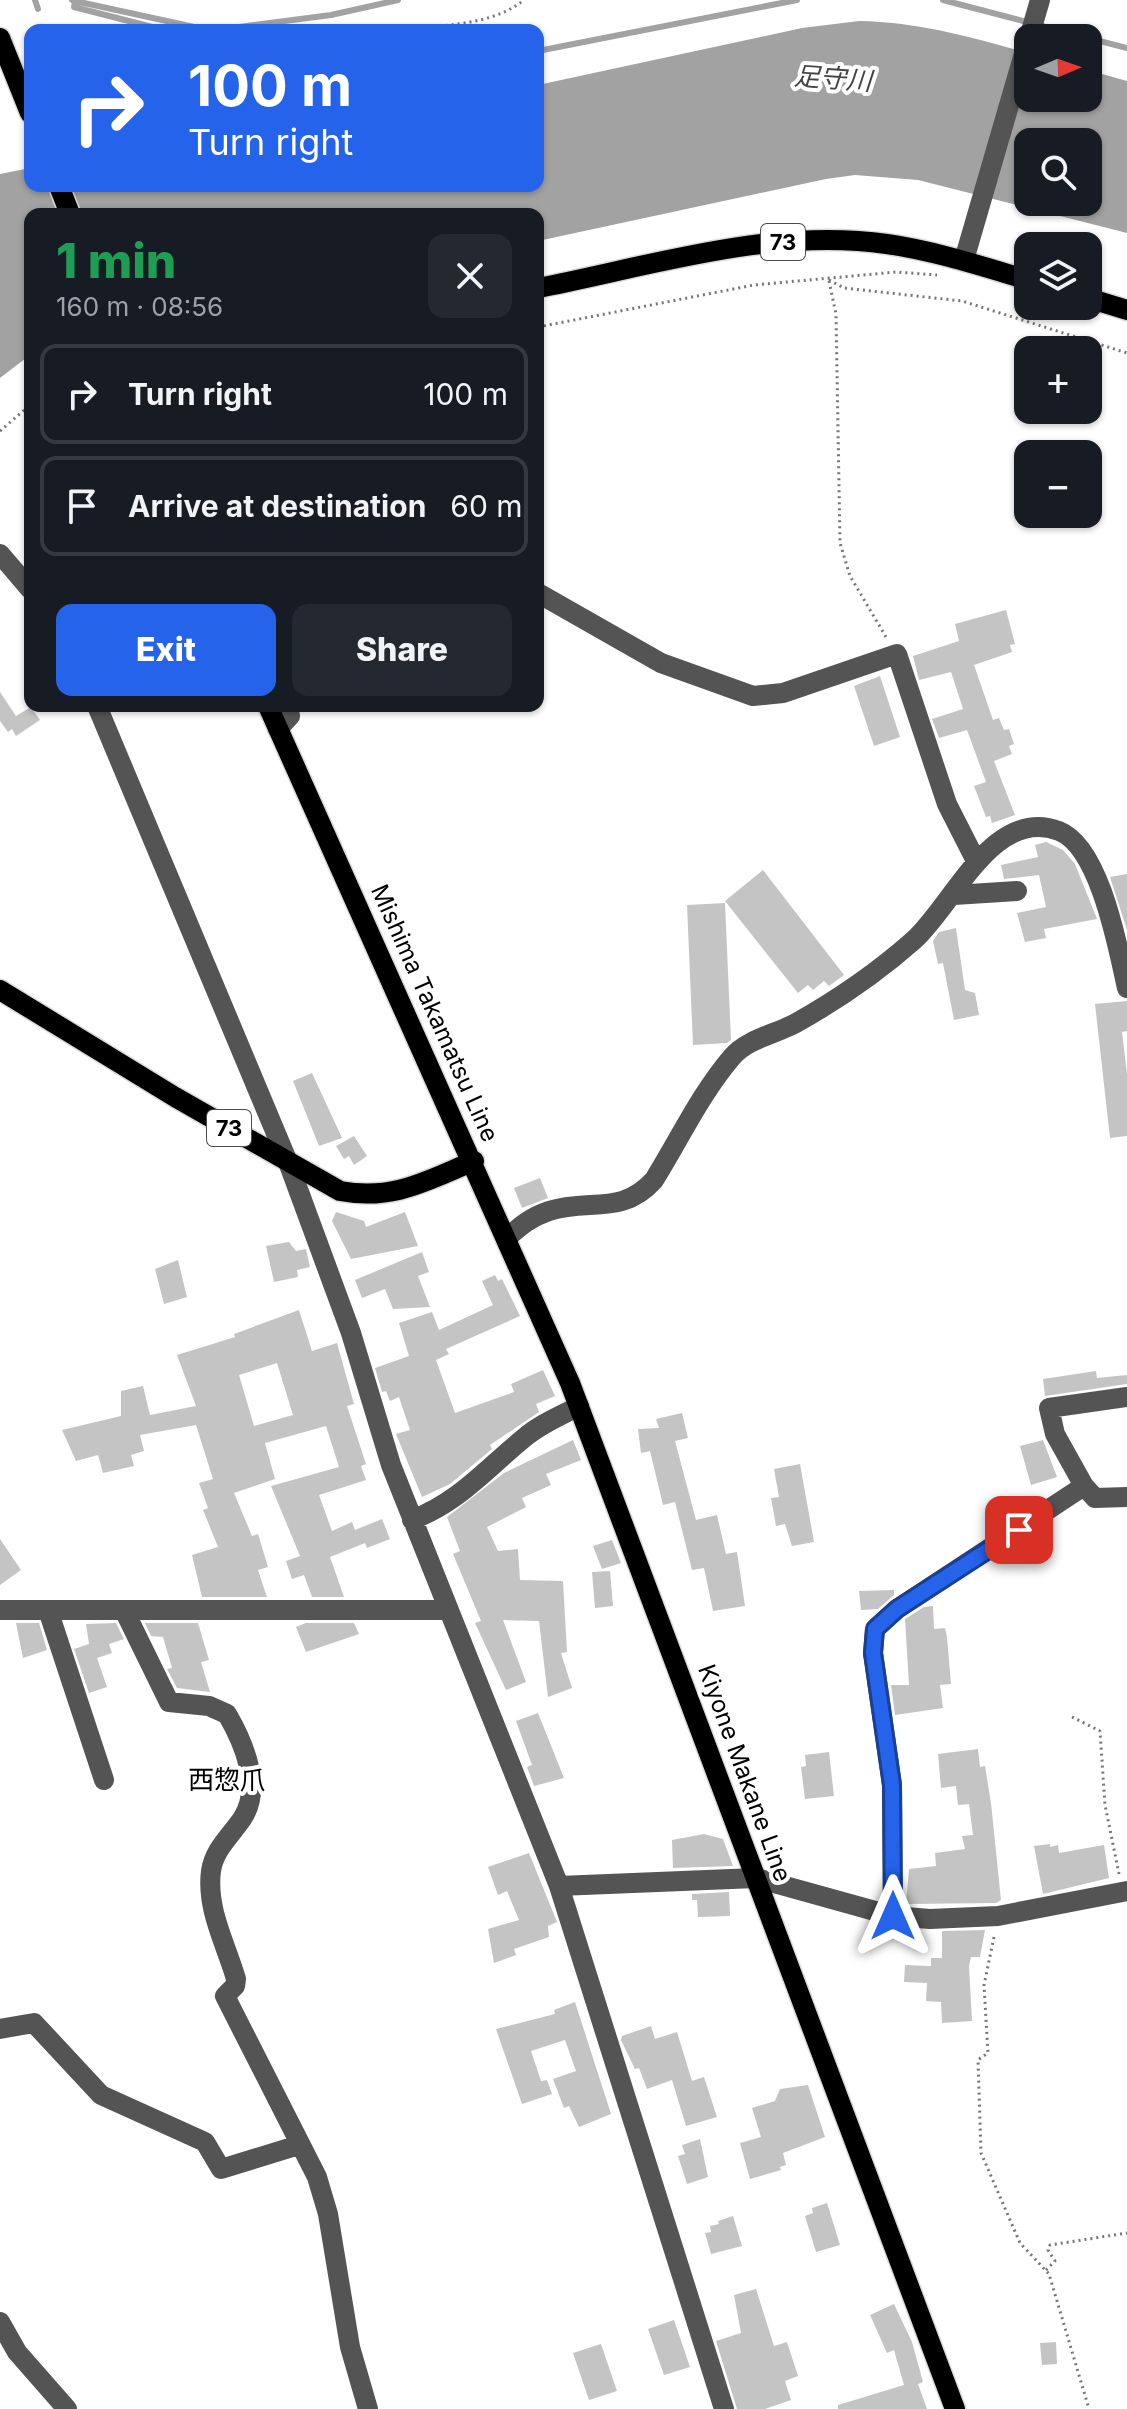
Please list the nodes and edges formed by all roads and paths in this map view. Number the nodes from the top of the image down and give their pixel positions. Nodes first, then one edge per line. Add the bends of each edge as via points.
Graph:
1 (524, 0) edge
2 (1040, 0) edge
3 (450, 24) edge
4 (1033, 24) edge
5 (0, 38) edge
6 (1014, 87) edge
7 (24, 98) edge
8 (966, 251) junction
9 (1014, 273) edge
10 (829, 280) junction
11 (544, 287) edge
12 (1102, 302) edge
13 (1127, 310) edge
14 (544, 326) edge
15 (1127, 353) edge
16 (24, 410) edge
17 (0, 431) edge
18 (0, 554) edge
19 (24, 582) edge
20 (544, 596) edge
21 (897, 654) junction
22 (100, 712) edge
23 (271, 712) edge
24 (289, 712) edge
25 (278, 729) junction
26 (976, 861) junction
27 (1017, 891) dead end
28 (954, 895) junction
29 (1120, 929) edge
30 (1127, 988) edge
31 (0, 990) edge
32 (474, 1161) junction
33 (288, 1162) junction
34 (507, 1238) junction
35 (1127, 1397) edge
36 (579, 1406) junction
37 (1084, 1486) junction
38 (1127, 1497) edge
39 (412, 1520) junction
40 (0, 1610) edge
41 (48, 1610) junction
42 (124, 1610) junction
43 (449, 1610) junction
44 (1072, 1717) dead end
45 (104, 1780) dead end
46 (756, 1878) junction
47 (559, 1886) junction
48 (1125, 1892) edge
49 (893, 1916) junction
50 (998, 1916) junction
51 (0, 2029) edge
52 (299, 2145) junction
53 (1127, 2233) edge
54 (1046, 2270) junction
55 (0, 2322) edge
56 (67, 2409) edge
57 (368, 2409) edge
58 (724, 2409) edge
59 (955, 2409) edge
60 (1089, 2409) edge

1 - 3 path via 508,12
2 - 4 street
5 - 7 main road
6 - 8 street
8 - 9 main road, 73
8 - 10 path via 936,276 896,272
8 - 11 main road, 73 via 793,240
10 - 14 path via 754,285
10 - 15 path via 844,288 962,301
10 - 21 path via 836,314 840,543 856,588
12 - 13 main road
16 - 17 path
18 - 19 street
20 - 21 street via 661,663 753,696 783,693
21 - 26 street via 947,804
22 - 33 street
23 - 25 main road, Mishima Takamatsu Line
24 - 25 street
25 - 32 main road, Mishima Takamatsu Line
26 - 28 street
26 - 29 street via 1008,834 1048,828 1062,832 1087,857
27 - 28 street
28 - 34 street via 913,941 869,975 793,1025 733,1056 640,1194 622,1203 552,1210 526,1221
29 - 30 street
31 - 33 main road, Mishima Takamatsu Line / 73
32 - 33 main road, Mishima Takamatsu Line / 73 via 406,1189 366,1196 340,1191
32 - 34 main road, Kiyone Makane Line
33 - 39 street
34 - 36 main road, Kiyone Makane Line
35 - 37 street via 1049,1408 1059,1443
36 - 39 street via 524,1437 467,1491
36 - 46 main road, Kiyone Makane Line
37 - 38 street via 1095,1498
37 - 49 street via 897,1609 875,1629 873,1653 894,1807
39 - 43 street
40 - 41 street
41 - 42 street
41 - 45 street
42 - 43 street
42 - 52 street via 169,1702 209,1706 227,1714 249,1767 247,1810 212,1865 212,1905 236,1979 225,1996
43 - 47 street
44 - 48 path via 1100,1731 1105,1805
46 - 47 street
46 - 49 street
46 - 59 main road, Kiyone Makane Line
47 - 58 street
48 - 50 street
49 - 50 street
50 - 54 path via 984,1985 988,2053 978,2060 981,2153 1020,2243
51 - 52 street via 34,2023 101,2095 205,2142 221,2169
52 - 57 street via 317,2177 328,2214 350,2347
53 - 54 path via 1050,2245 1055,2261
54 - 60 path
55 - 56 street via 17,2352

